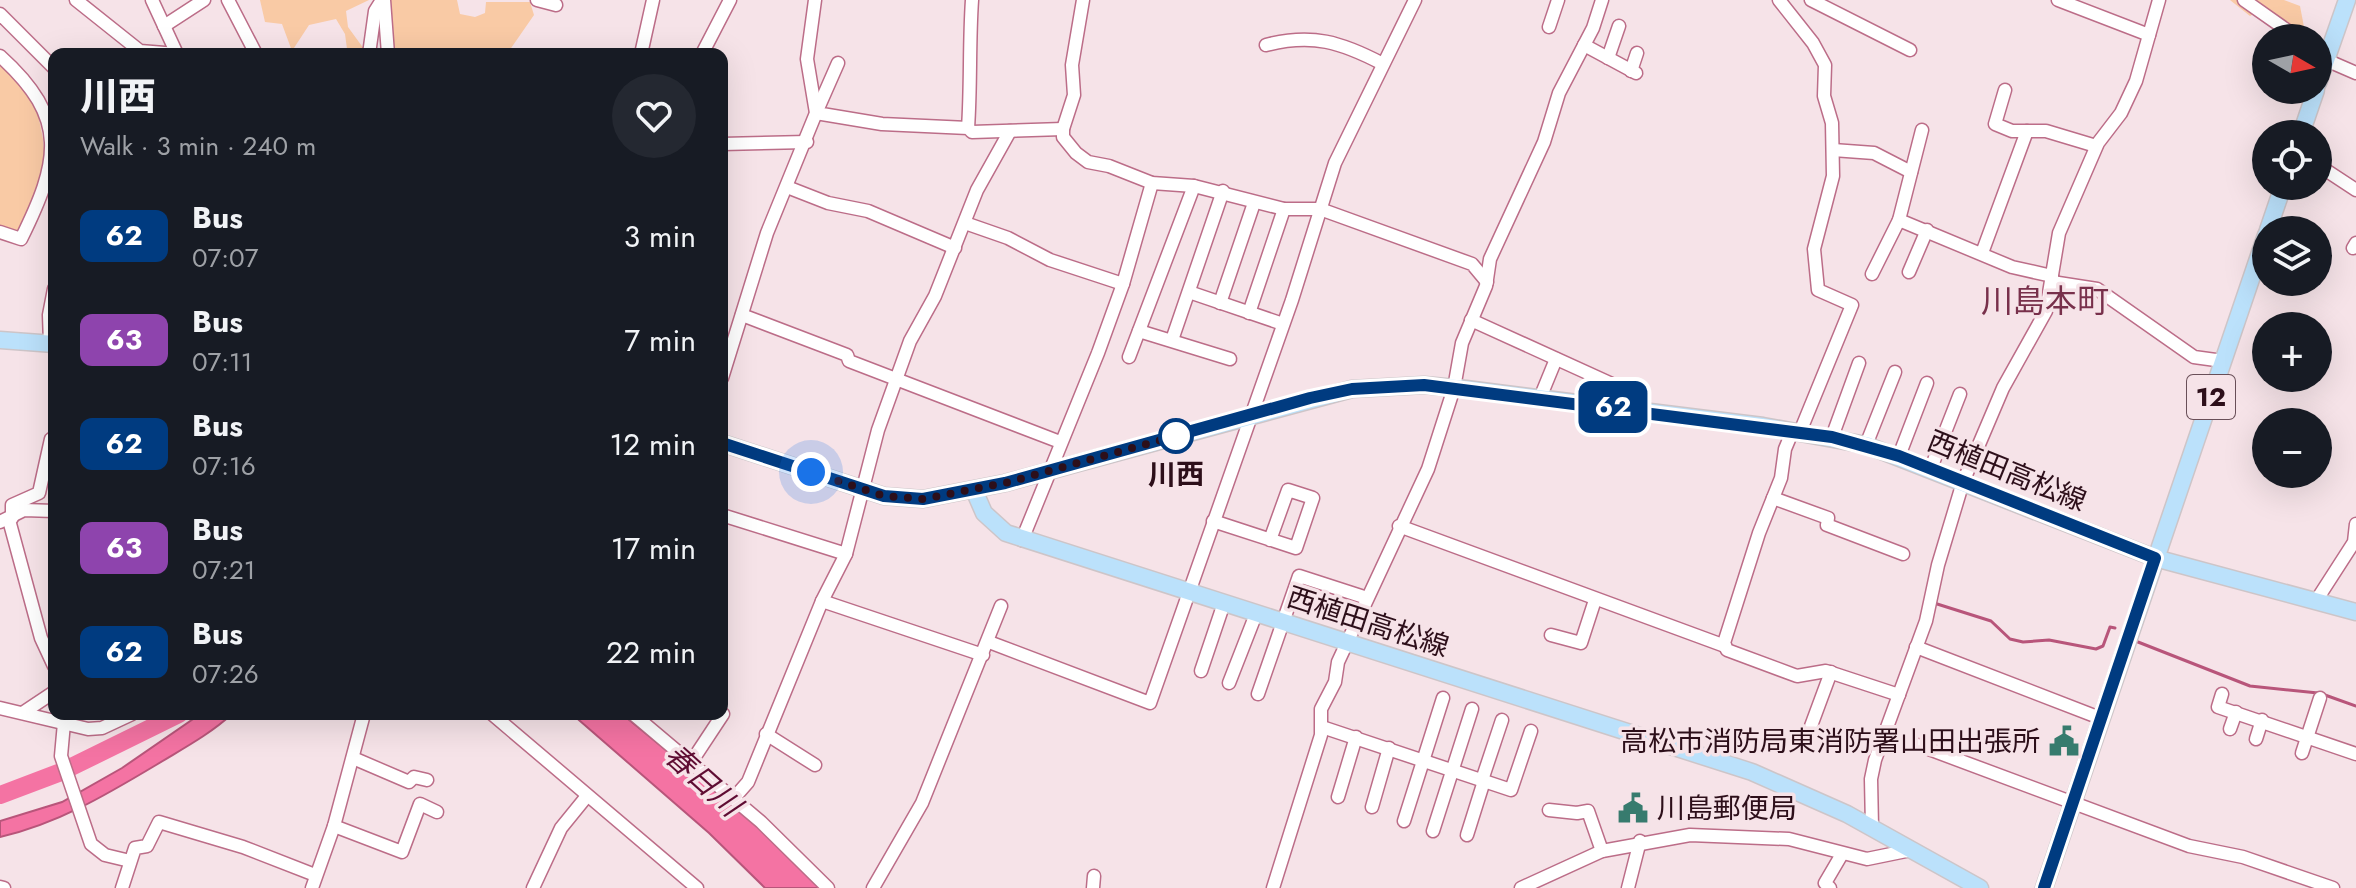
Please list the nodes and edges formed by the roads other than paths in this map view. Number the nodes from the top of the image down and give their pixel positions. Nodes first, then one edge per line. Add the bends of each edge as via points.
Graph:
1 (76, 0) edge
2 (152, 0) edge
3 (204, 0) edge
4 (228, 0) edge
5 (383, 0) edge
6 (537, 0) edge
7 (653, 0) edge
8 (730, 0) edge
9 (815, 0) edge
10 (972, 0) edge
11 (1083, 0) edge
12 (1415, 0) edge
13 (1558, 0) edge
14 (1602, 0) edge
15 (1779, 0) edge
16 (1811, 0) edge
17 (2058, 0) edge
18 (2159, 0) edge
19 (2244, 0) edge
20 (2347, 0) edge
21 (556, 5) dead end
22 (0, 14) edge
23 (2283, 24) edge
24 (164, 26) junction
25 (1619, 26) dead end
26 (1549, 27) dead end
27 (2149, 35) junction
28 (2332, 43) edge
29 (1266, 45) dead end
30 (1584, 45) junction
31 (136, 48) edge
32 (174, 48) edge
33 (253, 48) edge
34 (370, 48) edge
35 (387, 48) edge
36 (642, 48) edge
37 (705, 48) edge
38 (1910, 50) dead end
39 (1637, 53) dead end
40 (0, 56) edge
41 (1608, 58) junction
42 (48, 62) edge
43 (838, 63) dead end
44 (2332, 63) edge
45 (1383, 64) junction
46 (2356, 73) edge
47 (2005, 90) dead end
48 (816, 113) junction
49 (48, 127) edge
50 (968, 128) junction
51 (1063, 129) junction
52 (1922, 130) dead end
53 (1010, 131) junction
54 (2027, 131) junction
55 (807, 142) junction
56 (728, 144) edge
57 (2096, 146) junction
58 (1833, 150) junction
59 (1911, 172) junction
60 (2332, 173) edge
61 (48, 182) edge
62 (1152, 183) junction
63 (1194, 186) junction
64 (787, 187) junction
65 (2355, 187) edge
66 (1223, 191) junction
67 (1254, 203) junction
68 (1284, 209) junction
69 (1320, 209) junction
70 (1899, 220) junction
71 (965, 223) junction
72 (1927, 230) junction
73 (0, 232) edge
74 (955, 248) junction
75 (1982, 253) junction
76 (1490, 259) junction
77 (1472, 264) junction
78 (1909, 272) dead end
79 (1872, 274) dead end
80 (2252, 277) edge
81 (2052, 279) junction
82 (1487, 282) junction
83 (1123, 284) junction
84 (1189, 292) junction
85 (1220, 303) junction
86 (1249, 313) junction
87 (742, 315) junction
88 (1471, 320) junction
89 (1283, 324) junction
90 (1139, 331) junction
91 (0, 340) edge
92 (1172, 340) junction
93 (48, 343) edge
94 (1129, 357) dead end
95 (728, 359) edge
96 (1230, 359) dead end
97 (1556, 359) junction
98 (2223, 361) junction
99 (1859, 363) dead end
100 (1895, 372) dead end
101 (897, 381) junction
102 (1927, 383) dead end
103 (1454, 388) junction
104 (1960, 394) dead end
105 (1540, 398) junction
106 (1628, 409) junction
107 (1249, 415) junction
108 (1796, 431) junction
109 (1832, 437) junction
110 (1060, 442) junction
111 (728, 445) edge
112 (1866, 445) junction
113 (48, 452) edge
114 (1899, 456) junction
115 (1931, 468) junction
116 (1048, 471) junction
117 (1963, 482) junction
118 (861, 488) junction
119 (974, 490) junction
120 (1773, 498) junction
121 (48, 511) edge
122 (728, 517) edge
123 (7, 520) edge
124 (1213, 521) junction
125 (2356, 524) edge
126 (1399, 526) junction
127 (1022, 540) junction
128 (1270, 540) junction
129 (846, 554) junction
130 (1903, 554) dead end
131 (2155, 558) junction
132 (1191, 592) junction
133 (1367, 598) junction
134 (1595, 600) junction
135 (822, 601) junction
136 (2316, 601) junction
137 (1224, 603) junction
138 (1001, 606) dead end
139 (2356, 612) edge
140 (1256, 614) junction
141 (1282, 622) junction
142 (1551, 635) dead end
143 (1347, 643) junction
144 (1725, 646) junction
145 (1916, 647) junction
146 (986, 649) junction
147 (48, 653) edge
148 (1201, 671) dead end
149 (1831, 672) junction
150 (1229, 683) dead end
151 (1258, 694) dead end
152 (2222, 694) dead end
153 (1899, 695) junction
154 (48, 696) edge
155 (1443, 698) dead end
156 (2320, 698) dead end
157 (0, 708) edge
158 (1472, 709) dead end
159 (24, 712) junction
160 (2236, 712) junction
161 (2100, 718) junction
162 (48, 719) edge
163 (53, 720) edge
164 (119, 720) edge
165 (362, 720) edge
166 (500, 720) edge
167 (641, 720) edge
168 (719, 720) edge
169 (1502, 720) dead end
170 (2262, 720) junction
171 (64, 723) junction
172 (1811, 726) dead end
173 (1322, 727) junction
174 (2230, 729) dead end
175 (1531, 731) dead end
176 (766, 734) junction
177 (2308, 736) junction
178 (1356, 737) junction
179 (2256, 739) dead end
180 (1918, 745) dead end
181 (1389, 748) junction
182 (2302, 753) dead end
183 (2356, 754) edge
184 (353, 758) junction
185 (1422, 758) junction
186 (692, 761) junction
187 (815, 765) dead end
188 (1452, 769) junction
189 (427, 780) dead end
190 (1483, 781) junction
191 (587, 796) junction
192 (1338, 797) dead end
193 (734, 798) junction
194 (2071, 804) junction
195 (1372, 807) dead end
196 (1549, 810) dead end
197 (437, 812) dead end
198 (1404, 821) dead end
199 (334, 826) junction
200 (1872, 827) junction
201 (1433, 831) dead end
202 (1467, 835) dead end
203 (1640, 841) junction
204 (1911, 850) junction
205 (1602, 851) junction
206 (1842, 854) junction
207 (130, 861) junction
208 (313, 882) edge
209 (122, 888) edge
210 (533, 888) edge
211 (697, 888) edge
212 (828, 888) edge
213 (873, 888) edge
214 (1273, 888) edge
215 (1521, 888) edge
216 (1628, 888) edge
217 (1830, 888) edge
218 (1980, 888) edge
219 (2044, 888) edge
220 (2333, 888) edge

1 - 31 street
2 - 24 street
3 - 24 street
4 - 33 street
5 - 34 street via 375,11
5 - 35 street
6 - 21 street
7 - 36 street
8 - 37 street
9 - 48 street via 807,59
10 - 50 street
11 - 51 street via 1072,65 1074,95
12 - 45 street
13 - 26 street
14 - 30 street
15 - 58 street via 1825,65
16 - 38 street
17 - 27 street
18 - 27 street
19 - 23 street
20 - 28 main road
22 - 42 street
24 - 32 street
25 - 41 street
27 - 57 street via 2121,113
29 - 45 street via 1307,37 1353,48
30 - 41 street
30 - 76 street
39 - 41 street via 1634,72
40 - 49 street via 40,100
43 - 48 street
44 - 46 street
45 - 69 street via 1348,132
47 - 54 street via 1995,124
48 - 50 street via 882,124
48 - 55 street
50 - 53 street
51 - 53 street
51 - 62 street via 1063,137 1088,162
52 - 59 street
53 - 71 street
54 - 57 street via 2046,131
54 - 75 street
55 - 56 street
55 - 64 street
57 - 81 street via 2059,233
58 - 59 street via 1874,153
58 - 108 street via 1833,176 1816,239 1814,271 1818,290 1852,305
59 - 70 street
60 - 65 street
61 - 73 street via 21,239
62 - 63 street
62 - 83 street
63 - 66 street
63 - 90 street
64 - 74 street via 868,211
64 - 87 street
66 - 67 street
66 - 84 street
67 - 68 street
67 - 85 street
68 - 69 street
68 - 86 street
69 - 77 street
69 - 89 street
70 - 72 street
70 - 79 street
71 - 74 street
71 - 83 street
72 - 75 street
72 - 78 street
74 - 101 street via 910,341
75 - 81 street
76 - 77 street
76 - 82 street
77 - 82 street
80 - 98 main road, 12
81 - 98 street via 2097,289 2194,357
81 - 117 street via 2046,311 2003,388
82 - 88 street
83 - 110 street
84 - 85 street
84 - 92 street
85 - 86 street
86 - 89 street
87 - 95 street
87 - 101 street via 847,355 849,361
88 - 97 street
88 - 103 street
89 - 107 street
90 - 92 street
90 - 94 street
91 - 93 main road
92 - 96 street
97 - 105 street
97 - 106 street via 1625,390
98 - 131 main road, 12
99 - 109 street
100 - 112 street
101 - 110 street
101 - 118 street
102 - 114 street
103 - 105 main road, 西植田高松線
103 - 107 main road, 西植田高松線 via 1352,389
103 - 126 street via 1428,469
104 - 115 street
105 - 106 main road, 西植田高松線
106 - 108 main road, 西植田高松線
107 - 116 main road, 西植田高松線
107 - 124 street
108 - 109 main road, 西植田高松線
108 - 120 street
109 - 112 main road, 西植田高松線
110 - 116 street
111 - 118 main road, 西植田高松線
112 - 114 main road, 西植田高松線
113 - 123 street via 39,493 12,505
114 - 115 main road, 西植田高松線
115 - 117 main road, 西植田高松線
116 - 119 main road, 西植田高松線
116 - 127 street
117 - 131 main road, 西植田高松線
117 - 145 street
118 - 119 main road, 西植田高松線 via 923,499
118 - 129 street
119 - 127 main road, 西植田高松線 via 994,525
120 - 130 street
120 - 144 street
121 - 123 street via 24,510
122 - 129 street
123 - 147 street
124 - 128 street
124 - 132 street
125 - 136 street via 2354,542
126 - 133 street
126 - 134 street
127 - 132 main road, 西植田高松線
128 - 128 street via 1296,548 1313,498 1288,490
129 - 135 street
131 - 136 main road, 西植田高松線
131 - 161 main road, 12
132 - 137 main road, 西植田高松線
132 - 146 street via 1150,703
133 - 141 street via 1299,576
133 - 143 street
134 - 142 street via 1581,643
134 - 144 street
135 - 146 street
135 - 176 street
136 - 139 main road, 西植田高松線
137 - 140 main road, 西植田高松線
137 - 148 street
138 - 146 street
140 - 141 main road, 西植田高松線
140 - 150 street
141 - 143 main road, 西植田高松線
141 - 151 street
143 - 173 street via 1321,709
143 - 200 main road, 西植田高松線 via 1752,772
144 - 149 street via 1797,676
145 - 153 street
145 - 161 street
146 - 213 street via 922,803
149 - 153 street
149 - 172 street
152 - 160 street via 2218,707
153 - 200 street via 1871,779
154 - 159 street
155 - 185 street
156 - 177 street
157 - 159 street
158 - 188 street
159 - 162 street
160 - 170 street
160 - 174 street
161 - 194 main road, 12
163 - 171 street
164 - 171 street via 102,728
165 - 184 street
166 - 191 street
167 - 186 street
168 - 186 street
169 - 190 street
170 - 177 street
170 - 179 street
171 - 207 street via 62,760 91,844 105,855
173 - 178 street
173 - 214 street
175 - 190 street via 1511,790
176 - 187 street
176 - 193 street via 748,782
177 - 182 street
177 - 183 street
178 - 181 street
178 - 192 street
180 - 194 street
181 - 185 street
181 - 195 street
184 - 189 street via 409,782 414,777
184 - 199 street
185 - 188 street
185 - 198 street
186 - 193 street
188 - 190 street
188 - 201 street
190 - 202 street
191 - 210 street via 561,828
191 - 211 street
193 - 212 street
194 - 219 main road, 12
194 - 220 street
196 - 205 street via 1588,811
197 - 199 street via 420,804 402,852
199 - 208 street
200 - 204 main road, 西植田高松線
203 - 205 street
203 - 206 street via 1690,835 1789,839
203 - 216 street
204 - 206 street via 1867,859
204 - 218 main road, 西植田高松線
205 - 215 street
206 - 217 street via 1825,883
207 - 208 street via 135,848 147,846 159,822 243,847
207 - 209 street

